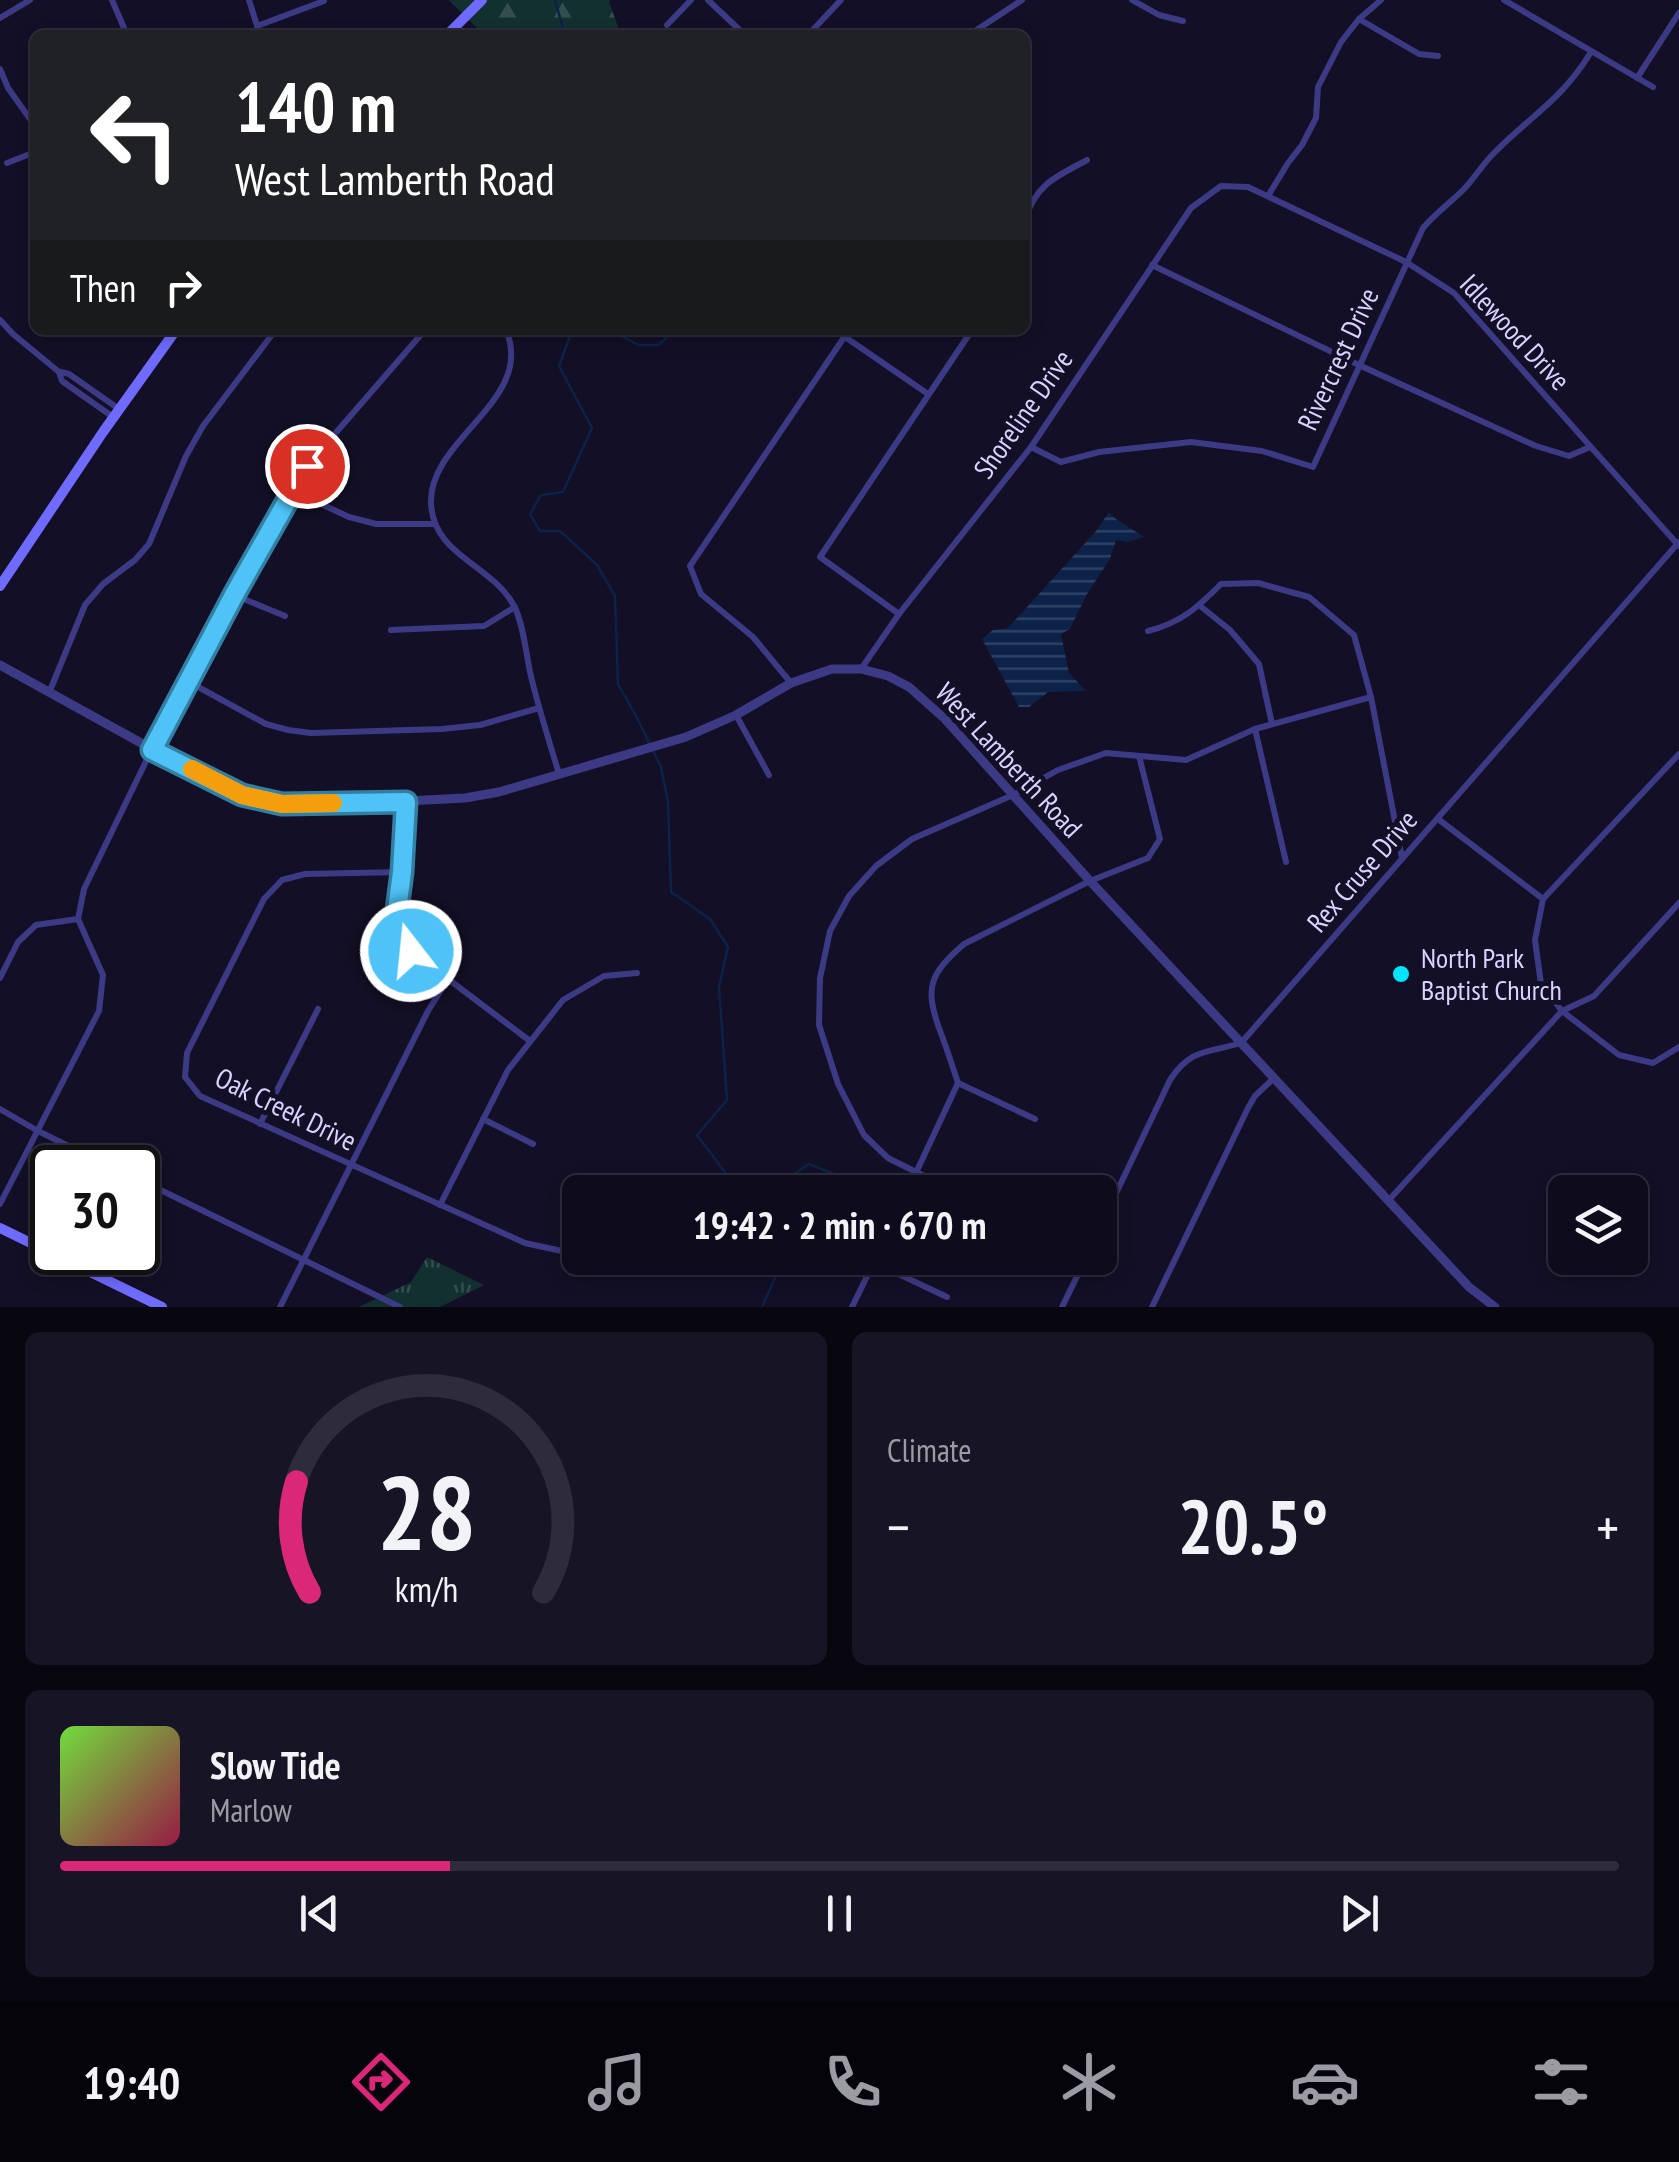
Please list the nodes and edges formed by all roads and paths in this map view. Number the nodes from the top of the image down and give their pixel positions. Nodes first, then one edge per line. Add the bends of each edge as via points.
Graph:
1 (30, 0) edge
2 (112, 0) edge
3 (241, 0) edge
4 (249, 0) edge
5 (482, 0) edge
6 (690, 0) edge
7 (708, 0) edge
8 (841, 0) edge
9 (1022, 0) edge
10 (1132, 0) edge
11 (1380, 0) edge
12 (1504, 0) edge
13 (324, 1) edge
14 (253, 13) junction
15 (1679, 13) edge
16 (0, 18) edge
17 (1359, 19) junction
18 (1183, 20) dead end
19 (667, 25) dead end
20 (258, 26) junction
21 (126, 30) edge
22 (259, 30) edge
23 (452, 30) edge
24 (740, 30) edge
25 (813, 30) edge
26 (977, 30) edge
27 (1591, 52) junction
28 (1438, 56) dead end
29 (0, 69) edge
30 (1637, 78) junction
31 (1653, 88) dead end
32 (30, 119) edge
33 (30, 154) edge
34 (1087, 160) dead end
35 (7, 163) dead end
36 (1221, 186) joint
37 (1268, 196) junction
38 (1030, 210) edge
39 (1406, 262) junction
40 (1152, 265) junction
41 (0, 320) edge
42 (172, 335) edge
43 (272, 335) edge
44 (421, 335) edge
45 (508, 335) edge
46 (846, 335) edge
47 (850, 335) edge
48 (969, 335) edge
49 (1361, 366) junction
50 (928, 394) junction
51 (116, 413) junction
52 (1590, 446) junction
53 (1031, 447) junction
54 (292, 490) junction
55 (434, 524) junction
56 (1678, 544) edge
57 (0, 586) edge
58 (234, 595) junction
59 (1199, 606) junction
60 (515, 607) junction
61 (899, 614) junction
62 (284, 616) dead end
63 (391, 630) dead end
64 (1148, 631) dead end
65 (0, 666) edge
66 (861, 669) junction
67 (188, 682) junction
68 (791, 683) junction
69 (48, 694) junction
70 (1371, 698) junction
71 (538, 708) junction
72 (736, 715) junction
73 (1272, 724) junction
74 (1255, 728) junction
75 (152, 750) junction
76 (1679, 754) edge
77 (1139, 756) junction
78 (560, 774) junction
79 (769, 774) dead end
80 (1013, 795) junction
81 (406, 802) junction
82 (1438, 819) junction
83 (1402, 860) junction
84 (1286, 862) dead end
85 (402, 872) junction
86 (1090, 882) junction
87 (1542, 900) junction
88 (1679, 903) edge
89 (78, 919) junction
90 (637, 974) dead end
91 (0, 978) edge
92 (448, 978) junction
93 (318, 1009) dead end
94 (1562, 1011) junction
95 (530, 1040) junction
96 (1241, 1043) junction
97 (1679, 1047) edge
98 (1273, 1079) junction
99 (958, 1083) junction
100 (0, 1109) edge
101 (483, 1119) junction
102 (1035, 1119) dead end
103 (260, 1124) junction
104 (38, 1131) junction
105 (533, 1144) dead end
106 (66, 1145) edge
107 (350, 1164) junction
108 (916, 1173) junction
109 (920, 1175) edge
110 (160, 1190) edge
111 (1117, 1191) edge
112 (1388, 1201) junction
113 (0, 1204) edge
114 (440, 1205) junction
115 (0, 1228) edge
116 (562, 1251) edge
117 (303, 1259) junction
118 (867, 1275) edge
119 (904, 1275) edge
120 (1078, 1275) edge
121 (947, 1297) dead end
122 (162, 1307) edge
123 (280, 1307) edge
124 (400, 1307) edge
125 (852, 1307) edge
126 (1062, 1307) edge
127 (1152, 1307) edge
128 (1494, 1307) edge

1 - 16 street
2 - 21 street
3 - 14 street
4 - 14 street
5 - 23 main road
6 - 19 street
7 - 24 street
8 - 25 street
9 - 26 street
10 - 18 street
11 - 17 street
12 - 27 street
13 - 20 street
14 - 20 street
15 - 30 street
17 - 28 street via 1420,54
17 - 37 street via 1318,87 1316,118
20 - 22 street
27 - 30 street
27 - 39 street, Rivercrest Drive via 1556,99 1437,212
29 - 32 street
30 - 31 street
33 - 35 street
34 - 38 street via 1046,182
36 - 37 street, Idlewood Drive
36 - 40 street, Shoreline Drive via 1191,208
37 - 39 street, Idlewood Drive
39 - 49 street, Rivercrest Drive
39 - 52 street, Idlewood Drive via 1454,294
40 - 49 street
40 - 53 street, Shoreline Drive
41 - 51 street
42 - 51 main road
43 - 69 street via 203,426 149,544 85,605
44 - 54 street
45 - 55 street via 502,388 435,478
46 - 68 street via 690,566 701,594 753,637
47 - 50 street
48 - 50 street
49 - 52 street via 1536,446 1569,456
49 - 53 street, Rivercrest Drive via 1313,467 1262,451 1192,442 1062,462
50 - 61 street via 820,557
51 - 57 main road
52 - 56 street, Idlewood Drive
53 - 61 street, Shoreline Drive
54 - 55 street via 376,524
54 - 58 street
55 - 60 street
56 - 82 street, Rex Cruse Drive
58 - 62 street
58 - 67 street
59 - 64 street
59 - 70 street via 1222,584 1258,583 1309,597 1354,634
59 - 73 street via 1258,664
60 - 63 street via 484,626
60 - 71 street
61 - 66 street, Shoreline Drive
65 - 69 street, West Lamberth Road
66 - 68 street, West Lamberth Road via 832,669
66 - 80 street, West Lamberth Road via 909,686
67 - 71 street via 266,724 311,733 442,730
67 - 75 street
68 - 72 street, West Lamberth Road
69 - 75 street, West Lamberth Road
70 - 73 street
70 - 83 street
71 - 78 street
72 - 78 street, West Lamberth Road via 686,738
72 - 79 street
73 - 74 street
74 - 77 street via 1186,760
74 - 84 street
75 - 81 street, West Lamberth Road via 242,795 282,804
75 - 89 street via 84,889
76 - 87 street
77 - 80 street via 1106,753
77 - 86 street via 1160,839 1148,858
78 - 81 street, West Lamberth Road via 499,792
80 - 86 street, West Lamberth Road
80 - 108 street via 912,838 849,896 830,931 819,1026 838,1084 864,1134
81 - 85 street
82 - 83 street, Rex Cruse Drive
82 - 87 street
83 - 96 street, Rex Cruse Drive
85 - 92 street via 396,918 411,951
85 - 103 street, Oak Creek Drive via 306,874 282,880 264,899 187,1052 186,1077 200,1096
86 - 96 street, West Lamberth Road
86 - 99 street via 964,944 934,978 930,1002
87 - 94 street via 1534,940 1541,984
88 - 94 street via 1594,996
89 - 91 street via 36,925 18,942
89 - 104 street via 103,975 99,1012
90 - 95 street via 604,976 562,1000
92 - 95 street
92 - 107 street
93 - 103 street
94 - 97 street via 1619,1055 1653,1063
94 - 112 street
95 - 101 street
96 - 98 street, West Lamberth Road
96 - 111 street via 1181,1064
98 - 112 street, West Lamberth Road
98 - 127 street via 1248,1108
99 - 102 street
99 - 108 street
100 - 104 street
101 - 105 street
101 - 114 street
103 - 107 street, Oak Creek Drive
104 - 106 street
104 - 113 street
107 - 114 street, Oak Creek Drive
107 - 117 street
108 - 109 street
110 - 117 street
112 - 128 street, West Lamberth Road
114 - 116 street, Oak Creek Drive via 525,1244
115 - 122 main road
117 - 123 street
117 - 124 street
118 - 125 street
119 - 121 street
120 - 126 street

